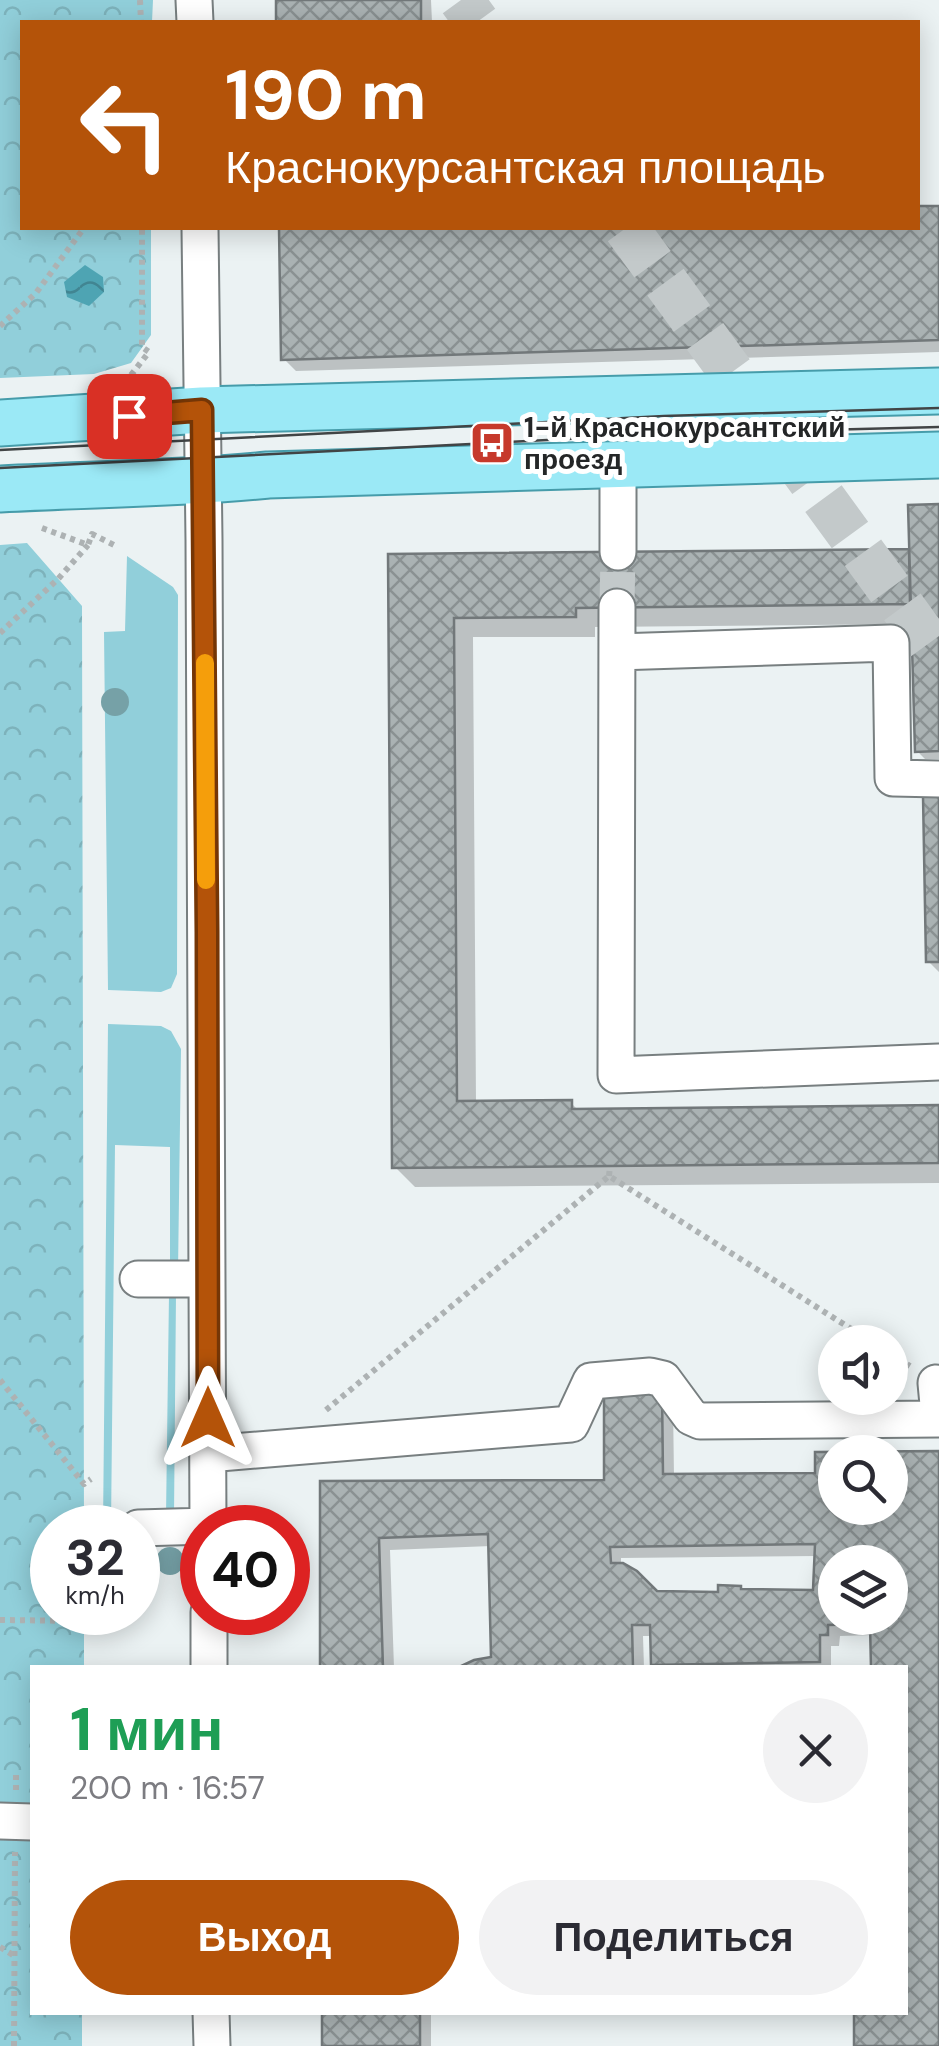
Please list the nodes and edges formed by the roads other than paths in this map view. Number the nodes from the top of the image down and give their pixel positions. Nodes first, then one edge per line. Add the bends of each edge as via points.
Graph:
1 (200, 230) edge
2 (939, 392) edge
3 (202, 410) junction
4 (0, 423) edge
5 (939, 455) edge
6 (618, 463) junction
7 (202, 482) junction
8 (0, 489) edge
9 (618, 552) tunnel mouth
10 (618, 608) tunnel mouth
11 (617, 652) junction
12 (939, 778) edge
13 (939, 1062) edge
14 (206, 1279) junction
15 (138, 1280) dead end
16 (938, 1406) edge
17 (208, 1454) junction
18 (208, 1505) edge
19 (208, 1635) edge
20 (209, 1665) edge
21 (211, 2015) edge
22 (212, 2046) edge

1 - 3 street
2 - 3 main road
3 - 4 main road
3 - 7 street
5 - 6 main road
6 - 7 main road
6 - 9 street
7 - 8 main road
7 - 14 street
10 - 11 street
11 - 12 street via 891,643 892,778
11 - 13 street via 616,1074
14 - 15 street
14 - 17 street
16 - 17 street via 700,1421 662,1379 650,1376 592,1381 572,1424
17 - 18 street
19 - 20 street
21 - 22 street

